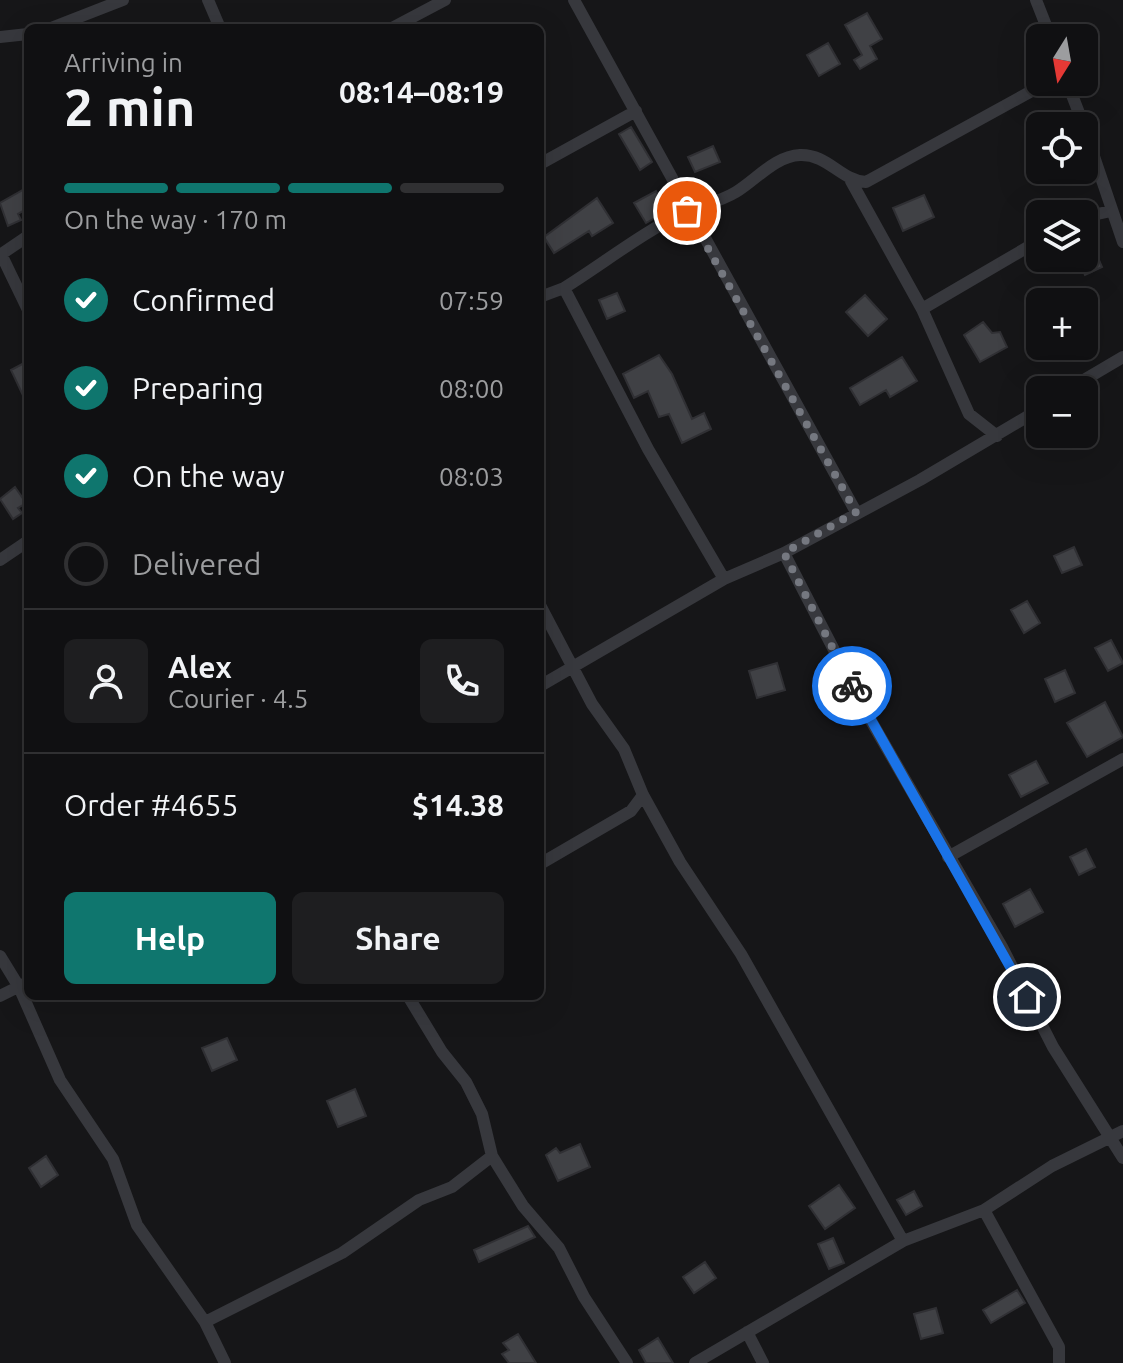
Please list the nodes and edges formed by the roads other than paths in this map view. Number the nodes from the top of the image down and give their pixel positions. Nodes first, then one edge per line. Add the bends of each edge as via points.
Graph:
1 (123, 0) edge
2 (208, 0) edge
3 (445, 0) edge
4 (574, 0) edge
5 (1036, 0) edge
6 (61, 24) edge
7 (218, 24) edge
8 (400, 24) edge
9 (1045, 24) edge
10 (24, 34) edge
11 (0, 37) edge
12 (1026, 94) edge
13 (636, 111) junction
14 (544, 162) edge
15 (1098, 171) edge
16 (851, 181) junction
17 (687, 211) junction
18 (1111, 211) junction
19 (1098, 214) edge
20 (24, 239) edge
21 (1123, 242) edge
22 (1026, 248) edge
23 (0, 254) edge
24 (564, 288) junction
25 (544, 296) edge
26 (24, 302) edge
27 (922, 309) junction
28 (1123, 357) edge
29 (1091, 376) edge
30 (1026, 418) edge
31 (997, 436) junction
32 (856, 512) junction
33 (24, 544) edge
34 (784, 553) junction
35 (0, 560) edge
36 (724, 579) junction
37 (544, 612) edge
38 (575, 666) junction
39 (544, 684) edge
40 (1123, 759) edge
41 (643, 795) junction
42 (948, 857) junction
43 (544, 862) edge
44 (0, 956) edge
45 (24, 985) edge
46 (0, 996) edge
47 (30, 1000) edge
48 (410, 1000) edge
49 (1123, 1131) edge
50 (1111, 1138) junction
51 (492, 1156) junction
52 (1123, 1158) edge
53 (984, 1210) junction
54 (903, 1241) junction
55 (205, 1322) junction
56 (747, 1332) junction
57 (225, 1363) edge
58 (627, 1363) edge
59 (695, 1363) edge
60 (763, 1363) edge
61 (1059, 1363) edge

1 - 6 street
2 - 7 street
3 - 8 street
4 - 13 street
5 - 9 street
10 - 11 street
12 - 16 street via 866,182
13 - 14 street
13 - 17 street
15 - 18 street
16 - 17 street via 821,157 797,155 773,164 712,206
16 - 27 street
17 - 24 street
17 - 32 street
18 - 19 street
18 - 21 street
20 - 23 street
22 - 27 street
23 - 26 street
24 - 25 street
24 - 36 street
27 - 31 street via 969,414
28 - 29 street
30 - 31 street
31 - 32 street
32 - 34 street
33 - 35 street
34 - 36 street
34 - 42 street
36 - 38 street
37 - 38 street
38 - 39 street
38 - 41 street via 592,704 624,749
40 - 42 street
41 - 43 street via 631,811
41 - 54 street via 741,954
42 - 50 street via 1053,1047
44 - 45 street
45 - 46 street
47 - 55 street via 60,1080 113,1159 137,1225
48 - 51 street via 466,1082 482,1114
49 - 50 street
50 - 52 street
50 - 53 street via 1052,1166
51 - 55 street via 464,1179 419,1200 342,1253
51 - 58 street via 523,1206 559,1248
53 - 54 street
53 - 61 street via 1059,1347
54 - 56 street
55 - 57 street
56 - 59 street
56 - 60 street

